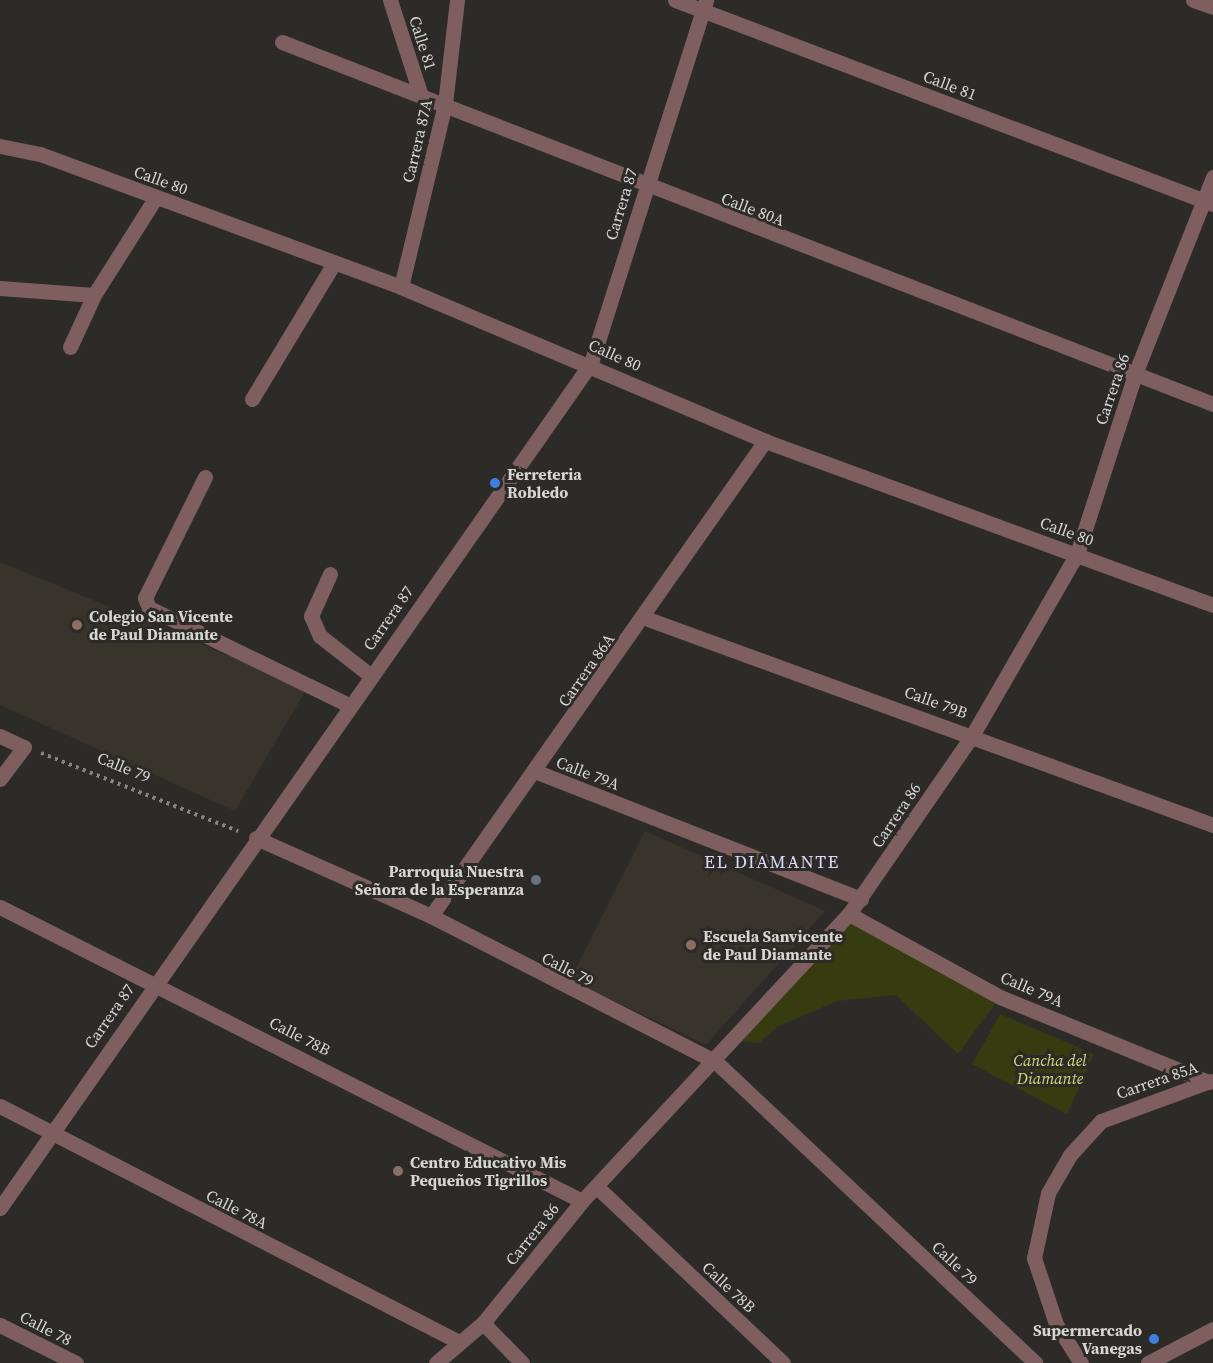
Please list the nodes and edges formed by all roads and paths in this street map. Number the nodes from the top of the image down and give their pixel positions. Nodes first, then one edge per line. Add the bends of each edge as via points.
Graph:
1 (390, 0) edge
2 (457, 0) edge
3 (675, 0) edge
4 (1193, 0) edge
5 (704, 5) edge
6 (1213, 7) edge
7 (282, 42) dead end
8 (421, 96) junction
9 (445, 104) junction
10 (0, 146) edge
11 (1213, 177) edge
12 (645, 187) junction
13 (156, 197) junction
14 (1208, 202) edge
15 (334, 263) junction
16 (401, 287) junction
17 (0, 288) edge
18 (94, 296) junction
19 (70, 347) dead end
20 (591, 363) junction
21 (1135, 375) junction
22 (252, 399) dead end
23 (1213, 404) edge
24 (765, 441) junction
25 (205, 477) dead end
26 (1077, 554) junction
27 (330, 574) dead end
28 (1213, 605) edge
29 (645, 618) junction
30 (370, 675) junction
31 (349, 705) junction
32 (973, 734) junction
33 (0, 736) edge
34 (24, 747) junction
35 (537, 772) junction
36 (0, 780) edge
37 (1213, 825) edge
38 (256, 838) junction
39 (861, 899) junction
40 (0, 907) edge
41 (849, 914) junction
42 (431, 916) junction
43 (155, 982) junction
44 (716, 1062) junction
45 (1211, 1081) edge
46 (0, 1106) edge
47 (50, 1134) junction
48 (597, 1187) junction
49 (582, 1202) junction
50 (0, 1208) edge
51 (483, 1323) junction
52 (0, 1325) edge
53 (1213, 1329) edge
54 (459, 1342) junction
55 (76, 1363) edge
56 (436, 1363) edge
57 (522, 1363) edge
58 (783, 1363) edge
59 (1035, 1363) edge
60 (1081, 1363) edge
61 (1148, 1363) edge

1 - 8 street, Calle 81
2 - 9 street, Carrera 87A
3 - 5 street, Calle 81
4 - 6 street
5 - 12 street, Carrera 87
5 - 14 street, Calle 81
7 - 8 street, Calle 80A
8 - 9 street, Calle 80A
9 - 12 street, Calle 80A
9 - 16 street, Carrera 87A
10 - 13 street, Calle 80 via 40,154
11 - 14 street, Carrera 86
12 - 20 street, Carrera 87
12 - 21 street, Calle 80A
13 - 15 street, Calle 80
13 - 18 street
14 - 21 street, Carrera 86
15 - 16 street, Calle 80
15 - 22 street
16 - 20 street, Calle 80
17 - 18 street
18 - 19 street
20 - 24 street, Calle 80
20 - 30 street, Carrera 87
21 - 23 street, Calle 80A
21 - 26 street, Carrera 86
24 - 26 street, Calle 80
24 - 29 street, Carrera 86A
25 - 31 street via 145,598 149,608
26 - 28 street, Calle 80
26 - 32 street, Carrera 86
27 - 30 street via 311,616 320,636
29 - 32 street, Calle 79B
29 - 35 street, Carrera 86A
30 - 31 street, Carrera 87
31 - 38 street, Carrera 87
32 - 37 street, Calle 79B
32 - 39 street, Carrera 86
33 - 34 street
34 - 36 street
34 - 38 path, Calle 79
35 - 39 street, Calle 79A
35 - 42 street, Carrera 86A
38 - 42 street, Calle 79
38 - 43 street, Carrera 87
39 - 41 street, Carrera 86
40 - 43 street, Calle 78B
41 - 44 street, Carrera 86
41 - 45 street, Calle 79A via 1000,997
42 - 44 street, Calle 79
43 - 47 street, Carrera 87
43 - 49 street, Calle 78B
44 - 48 street, Carrera 86
44 - 59 street, Calle 79
45 - 60 street, Carrera 85A via 1101,1121 1070,1155 1048,1193 1034,1258 1056,1324
46 - 47 street, Calle 78A
47 - 50 street, Carrera 87
47 - 54 street, Calle 78A
48 - 49 street, Carrera 86
48 - 58 street, Calle 78B
49 - 51 street, Carrera 86
51 - 54 street, Carrera 86
51 - 57 street
52 - 55 street, Calle 78
53 - 61 street
54 - 56 street, Carrera 86

